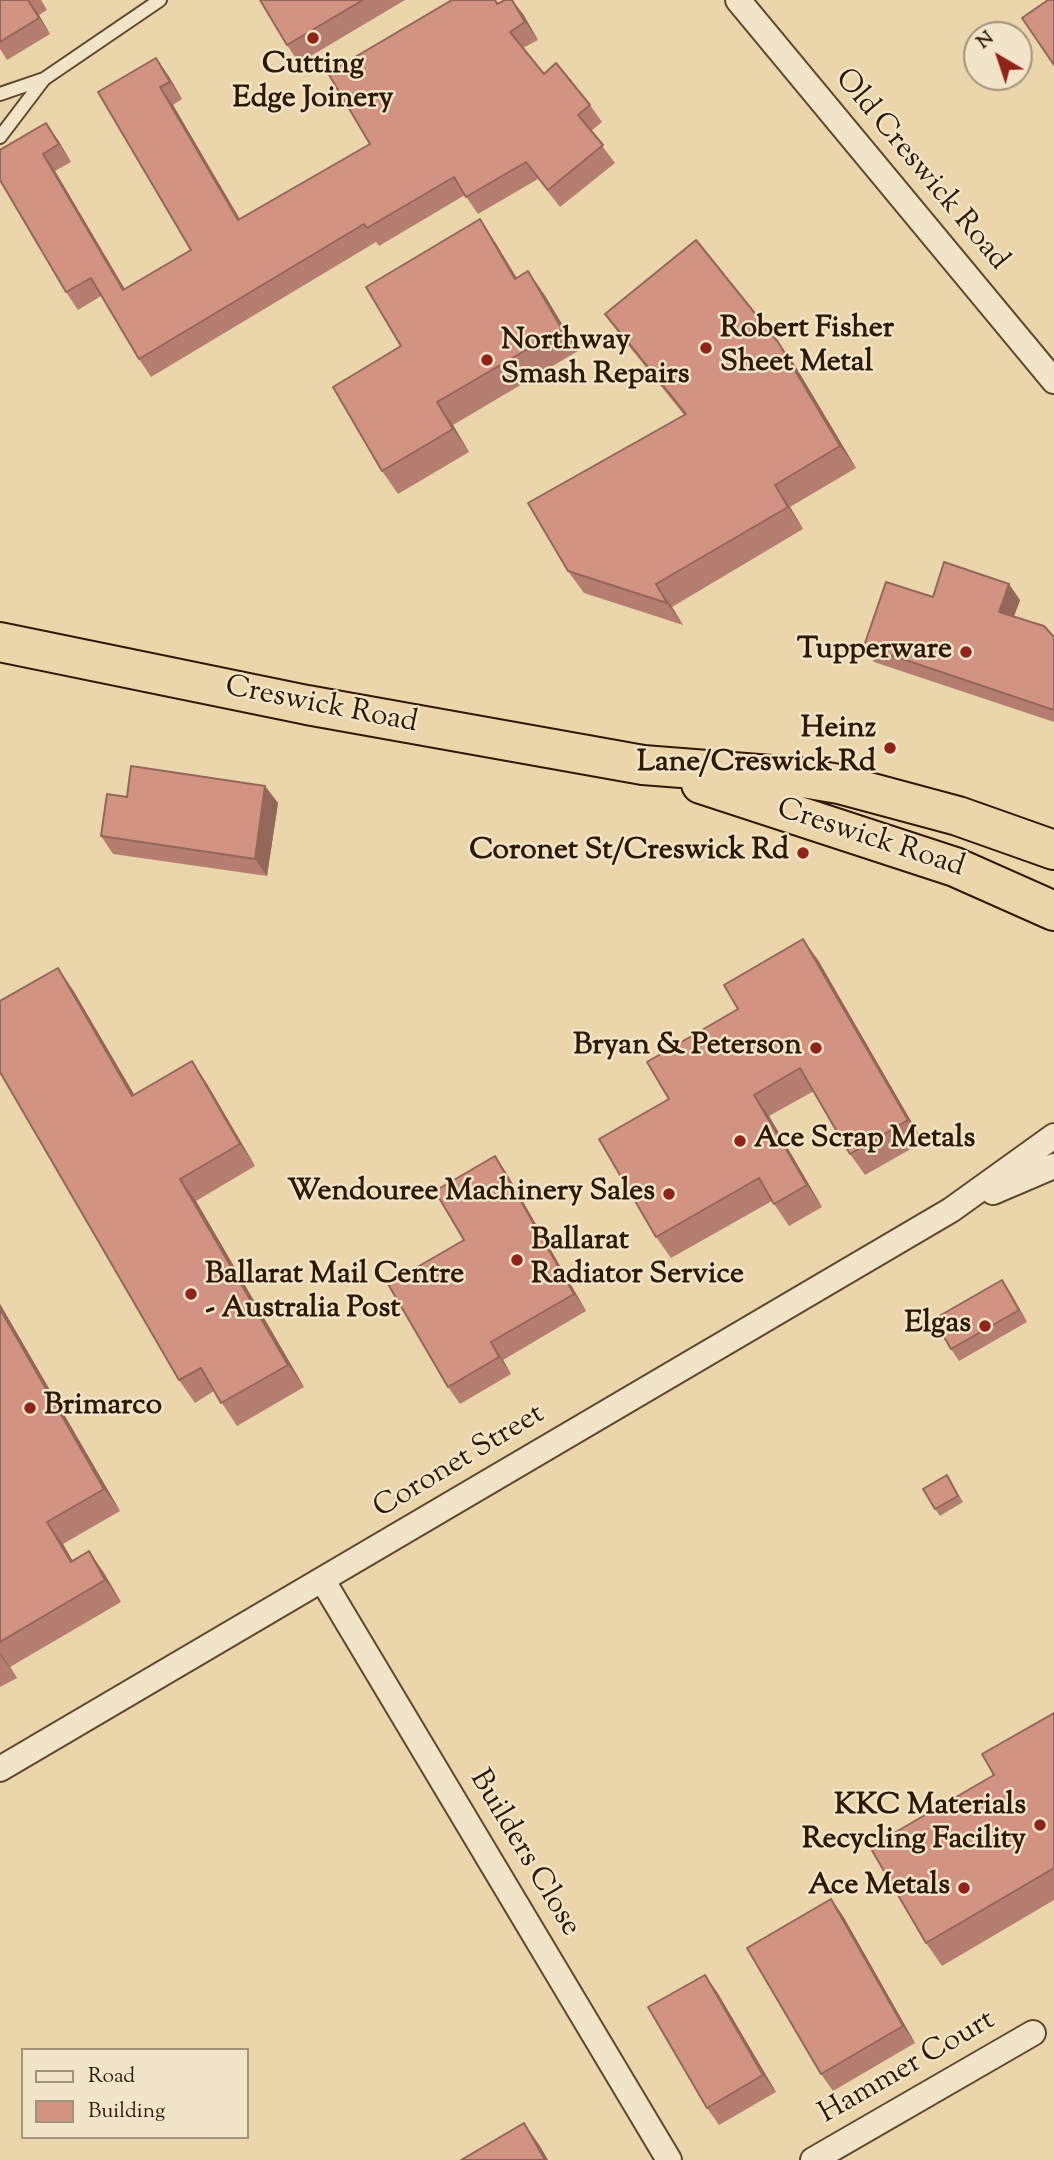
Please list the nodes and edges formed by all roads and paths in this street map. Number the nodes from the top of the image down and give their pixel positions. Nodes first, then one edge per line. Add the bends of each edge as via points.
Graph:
1 (160, 0) edge
2 (738, 0) edge
3 (44, 79) junction
4 (0, 94) edge
5 (0, 137) edge
6 (1054, 381) edge
7 (0, 642) edge
8 (643, 765) junction
9 (1054, 850) edge
10 (1054, 911) edge
11 (1054, 1136) edge
12 (1054, 1166) edge
13 (951, 1210) junction
14 (323, 1581) junction
15 (0, 1769) edge
16 (1034, 2033) dead end
17 (669, 2160) edge
18 (813, 2160) edge

1 - 3 lane
2 - 6 street, Old Creswick Road
3 - 4 lane
3 - 5 lane
7 - 8 highway, Creswick Road via 306,705
8 - 9 highway, Creswick Road via 839,784 958,816
8 - 10 highway, Creswick Road via 955,867
11 - 13 street, Coronet Street
12 - 13 street, Coronet Street
13 - 14 street, Coronet Street
14 - 15 street, Coronet Street
14 - 17 street, Builders Close
16 - 18 street, Hammer Court

